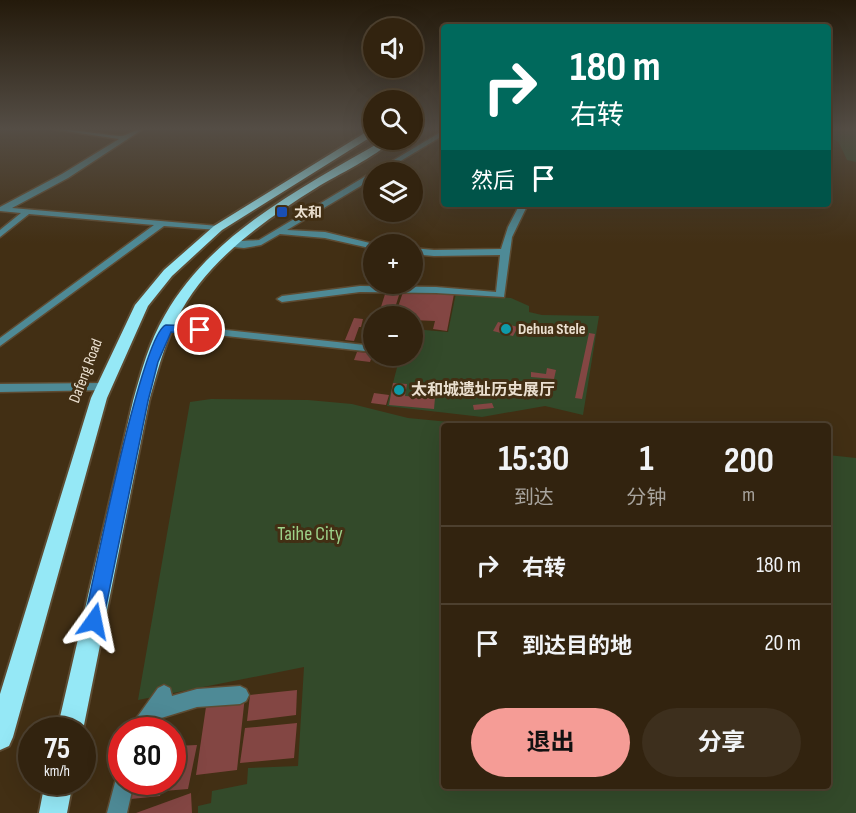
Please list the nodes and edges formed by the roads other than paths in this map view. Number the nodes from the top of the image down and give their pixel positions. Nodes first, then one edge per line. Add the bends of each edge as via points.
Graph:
1 (79, 167) edge
2 (316, 167) edge
3 (346, 167) edge
4 (363, 182) edge
5 (522, 207) edge
6 (2, 209) edge
7 (27, 212) junction
8 (162, 224) junction
9 (218, 228) junction
10 (278, 232) junction
11 (0, 234) edge
12 (233, 244) junction
13 (363, 244) edge
14 (423, 252) edge
15 (504, 252) junction
16 (282, 299) dead end
17 (166, 329) junction
18 (0, 343) edge
19 (363, 348) edge
20 (103, 387) junction
21 (0, 388) edge
22 (164, 694) dead end
23 (240, 695) dead end
24 (154, 711) junction
25 (73, 717) edge
26 (150, 717) edge
27 (0, 737) edge
28 (56, 795) edge
29 (121, 795) edge
30 (53, 813) edge
31 (117, 813) edge

1 - 6 street
2 - 9 highway, Dafeng Road
3 - 12 highway via 266,217
4 - 10 street
5 - 15 street via 512,223
6 - 7 street
7 - 8 street
7 - 11 street
8 - 9 street
8 - 18 street
9 - 20 highway, Dafeng Road via 168,273 142,305
10 - 12 street via 261,242
10 - 13 street via 325,235
12 - 17 highway via 194,285
14 - 15 street
15 - 16 street via 501,295 360,289
17 - 19 street
17 - 25 highway via 141,401
20 - 21 street
20 - 27 highway, Dafeng Road
22 - 24 street
23 - 24 street via 197,698
24 - 26 street
28 - 30 highway
29 - 31 street

